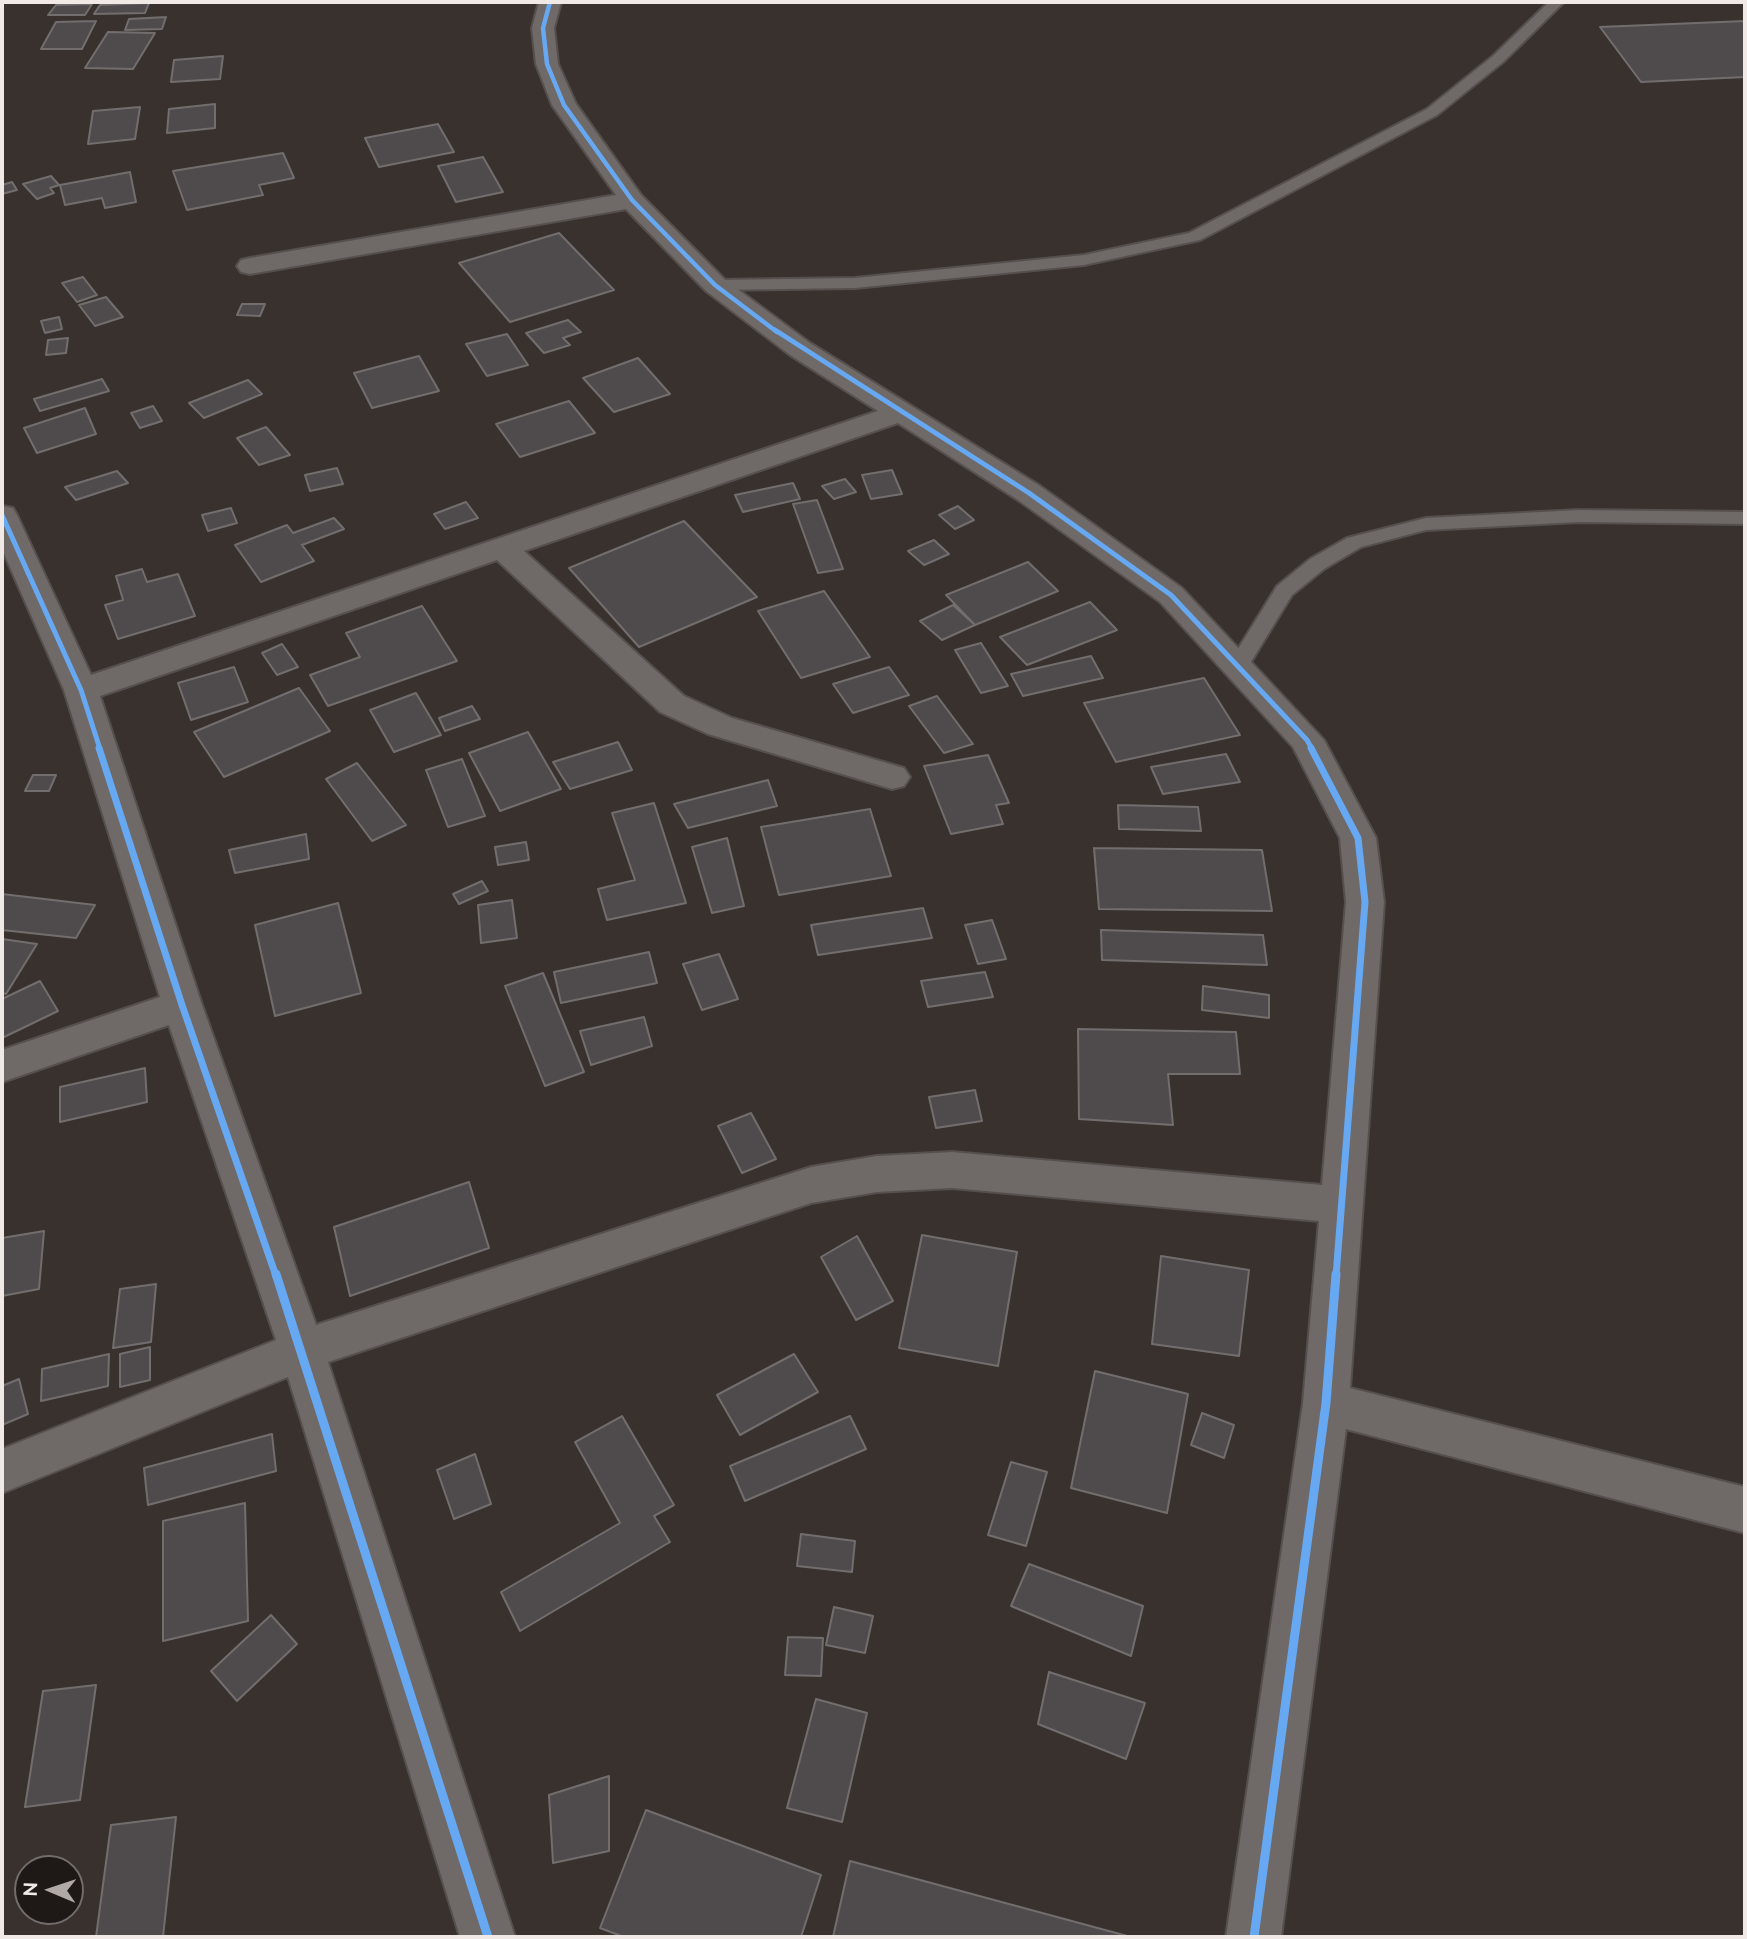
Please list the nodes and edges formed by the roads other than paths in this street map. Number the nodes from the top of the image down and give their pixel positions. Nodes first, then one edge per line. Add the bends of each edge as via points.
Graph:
1 (550, 2) edge
2 (1557, 2) edge
3 (632, 200) junction
4 (250, 266) dead end
5 (715, 285) junction
6 (899, 413) junction
7 (2, 515) edge
8 (1745, 519) edge
9 (502, 548) junction
10 (1239, 665) junction
11 (81, 690) junction
12 (892, 777) dead end
13 (182, 1005) junction
14 (2, 1066) edge
15 (1343, 1205) junction
16 (302, 1350) junction
17 (1326, 1403) junction
18 (2, 1471) edge
19 (1745, 1510) edge
20 (488, 1937) edge
21 (1254, 1937) edge

1 - 3 street via 543,27 547,64 564,105
2 - 5 lane via 1498,59 1432,112 1194,237 1084,260 924,277
3 - 4 street
3 - 5 street
5 - 6 street via 800,349
6 - 9 street
6 - 10 street via 1029,493 1171,595
7 - 11 street
8 - 10 lane via 1579,516 1426,524 1354,542 1284,591
9 - 11 street
9 - 12 street via 672,704 720,726
10 - 15 street via 1307,740 1358,838 1365,902
11 - 13 street
13 - 14 street
13 - 16 street
15 - 16 street via 952,1170 877,1174 811,1185
15 - 17 street
16 - 18 street
16 - 20 street
17 - 19 street
17 - 21 street

